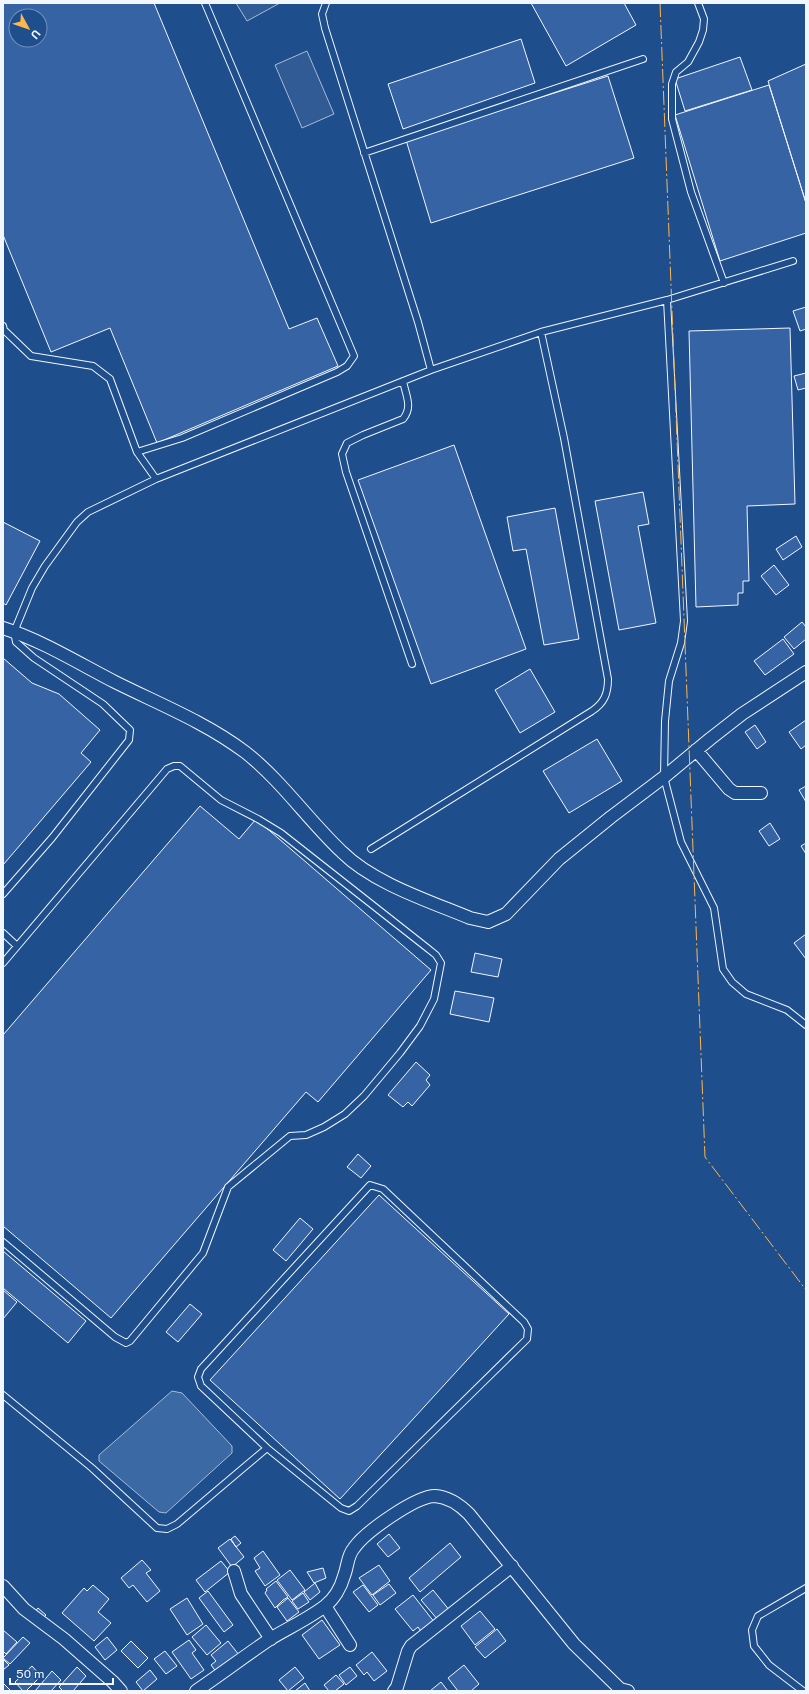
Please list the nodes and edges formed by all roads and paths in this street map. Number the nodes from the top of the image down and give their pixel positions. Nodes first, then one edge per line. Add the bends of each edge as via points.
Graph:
1 (205, 3) edge
2 (326, 3) edge
3 (698, 3) edge
4 (643, 59) dead end
5 (364, 153) junction
6 (794, 261) dead end
7 (724, 283) junction
8 (667, 300) junction
9 (3, 326) edge
10 (541, 332) junction
11 (431, 370) junction
12 (403, 381) junction
13 (137, 452) junction
14 (156, 479) junction
15 (9, 630) edge
16 (412, 664) dead end
17 (806, 672) edge
18 (696, 750) junction
19 (664, 778) junction
20 (761, 793) dead end
21 (371, 849) dead end
22 (3, 894) edge
23 (3, 933) edge
24 (17, 946) junction
25 (3, 963) edge
26 (806, 1025) edge
27 (3, 1242) edge
28 (3, 1395) edge
29 (267, 1448) junction
30 (512, 1566) junction
31 (234, 1571) dead end
32 (3, 1586) edge
33 (806, 1588) edge
34 (325, 1606) junction
35 (271, 1639) junction
36 (350, 1644) dead end
37 (121, 1691) edge
38 (196, 1691) edge
39 (394, 1691) edge
40 (628, 1691) edge
41 (803, 1691) edge

1 - 13 lane via 354,356 347,366 338,372 182,438
2 - 5 lane via 322,14 325,28
3 - 7 lane via 704,19 703,30 688,62 676,72 672,84 672,119 691,192
4 - 5 lane
5 - 11 lane
6 - 7 lane
7 - 8 lane
8 - 10 lane
8 - 19 lane via 684,621 681,643 669,681
9 - 13 lane via 31,356 93,366 110,378
10 - 11 lane
10 - 21 lane via 608,679 606,698 592,711
11 - 12 lane
12 - 14 lane
12 - 16 lane via 410,409 407,415 347,443 342,454
13 - 14 lane
14 - 15 lane via 88,512 77,522 45,566
15 - 19 street via 64,654 214,731 267,770 342,853 370,874 480,921 488,922 506,914 559,859
15 - 22 lane via 16,642 27,652 103,704 130,730 129,740 52,838
17 - 18 street via 742,714
18 - 19 street
18 - 20 street via 729,790
19 - 26 lane via 681,842 714,908 723,969 732,982 746,994 787,1010
23 - 24 lane
24 - 25 lane
24 - 27 lane via 167,769 180,766 221,800 281,833 436,955 441,963 434,1000 420,1026 400,1053 364,1096 345,1114 306,1135 290,1136 228,1187 203,1254 130,1341 122,1342 115,1337
28 - 29 lane via 92,1468 157,1528 167,1529 177,1524
29 - 29 lane via 341,1508 350,1511 527,1338 528,1329 524,1322 384,1189 370,1185 201,1369 198,1377 201,1386
30 - 34 street via 480,1526 458,1504 445,1498 428,1497 406,1507 353,1548 338,1591
30 - 39 street via 411,1646 400,1681
30 - 40 street via 574,1644 615,1684
31 - 35 street via 241,1594
32 - 37 street via 24,1609 64,1639
33 - 41 lane via 758,1616 752,1630 754,1646 761,1656
34 - 35 street
34 - 36 street
35 - 38 street

